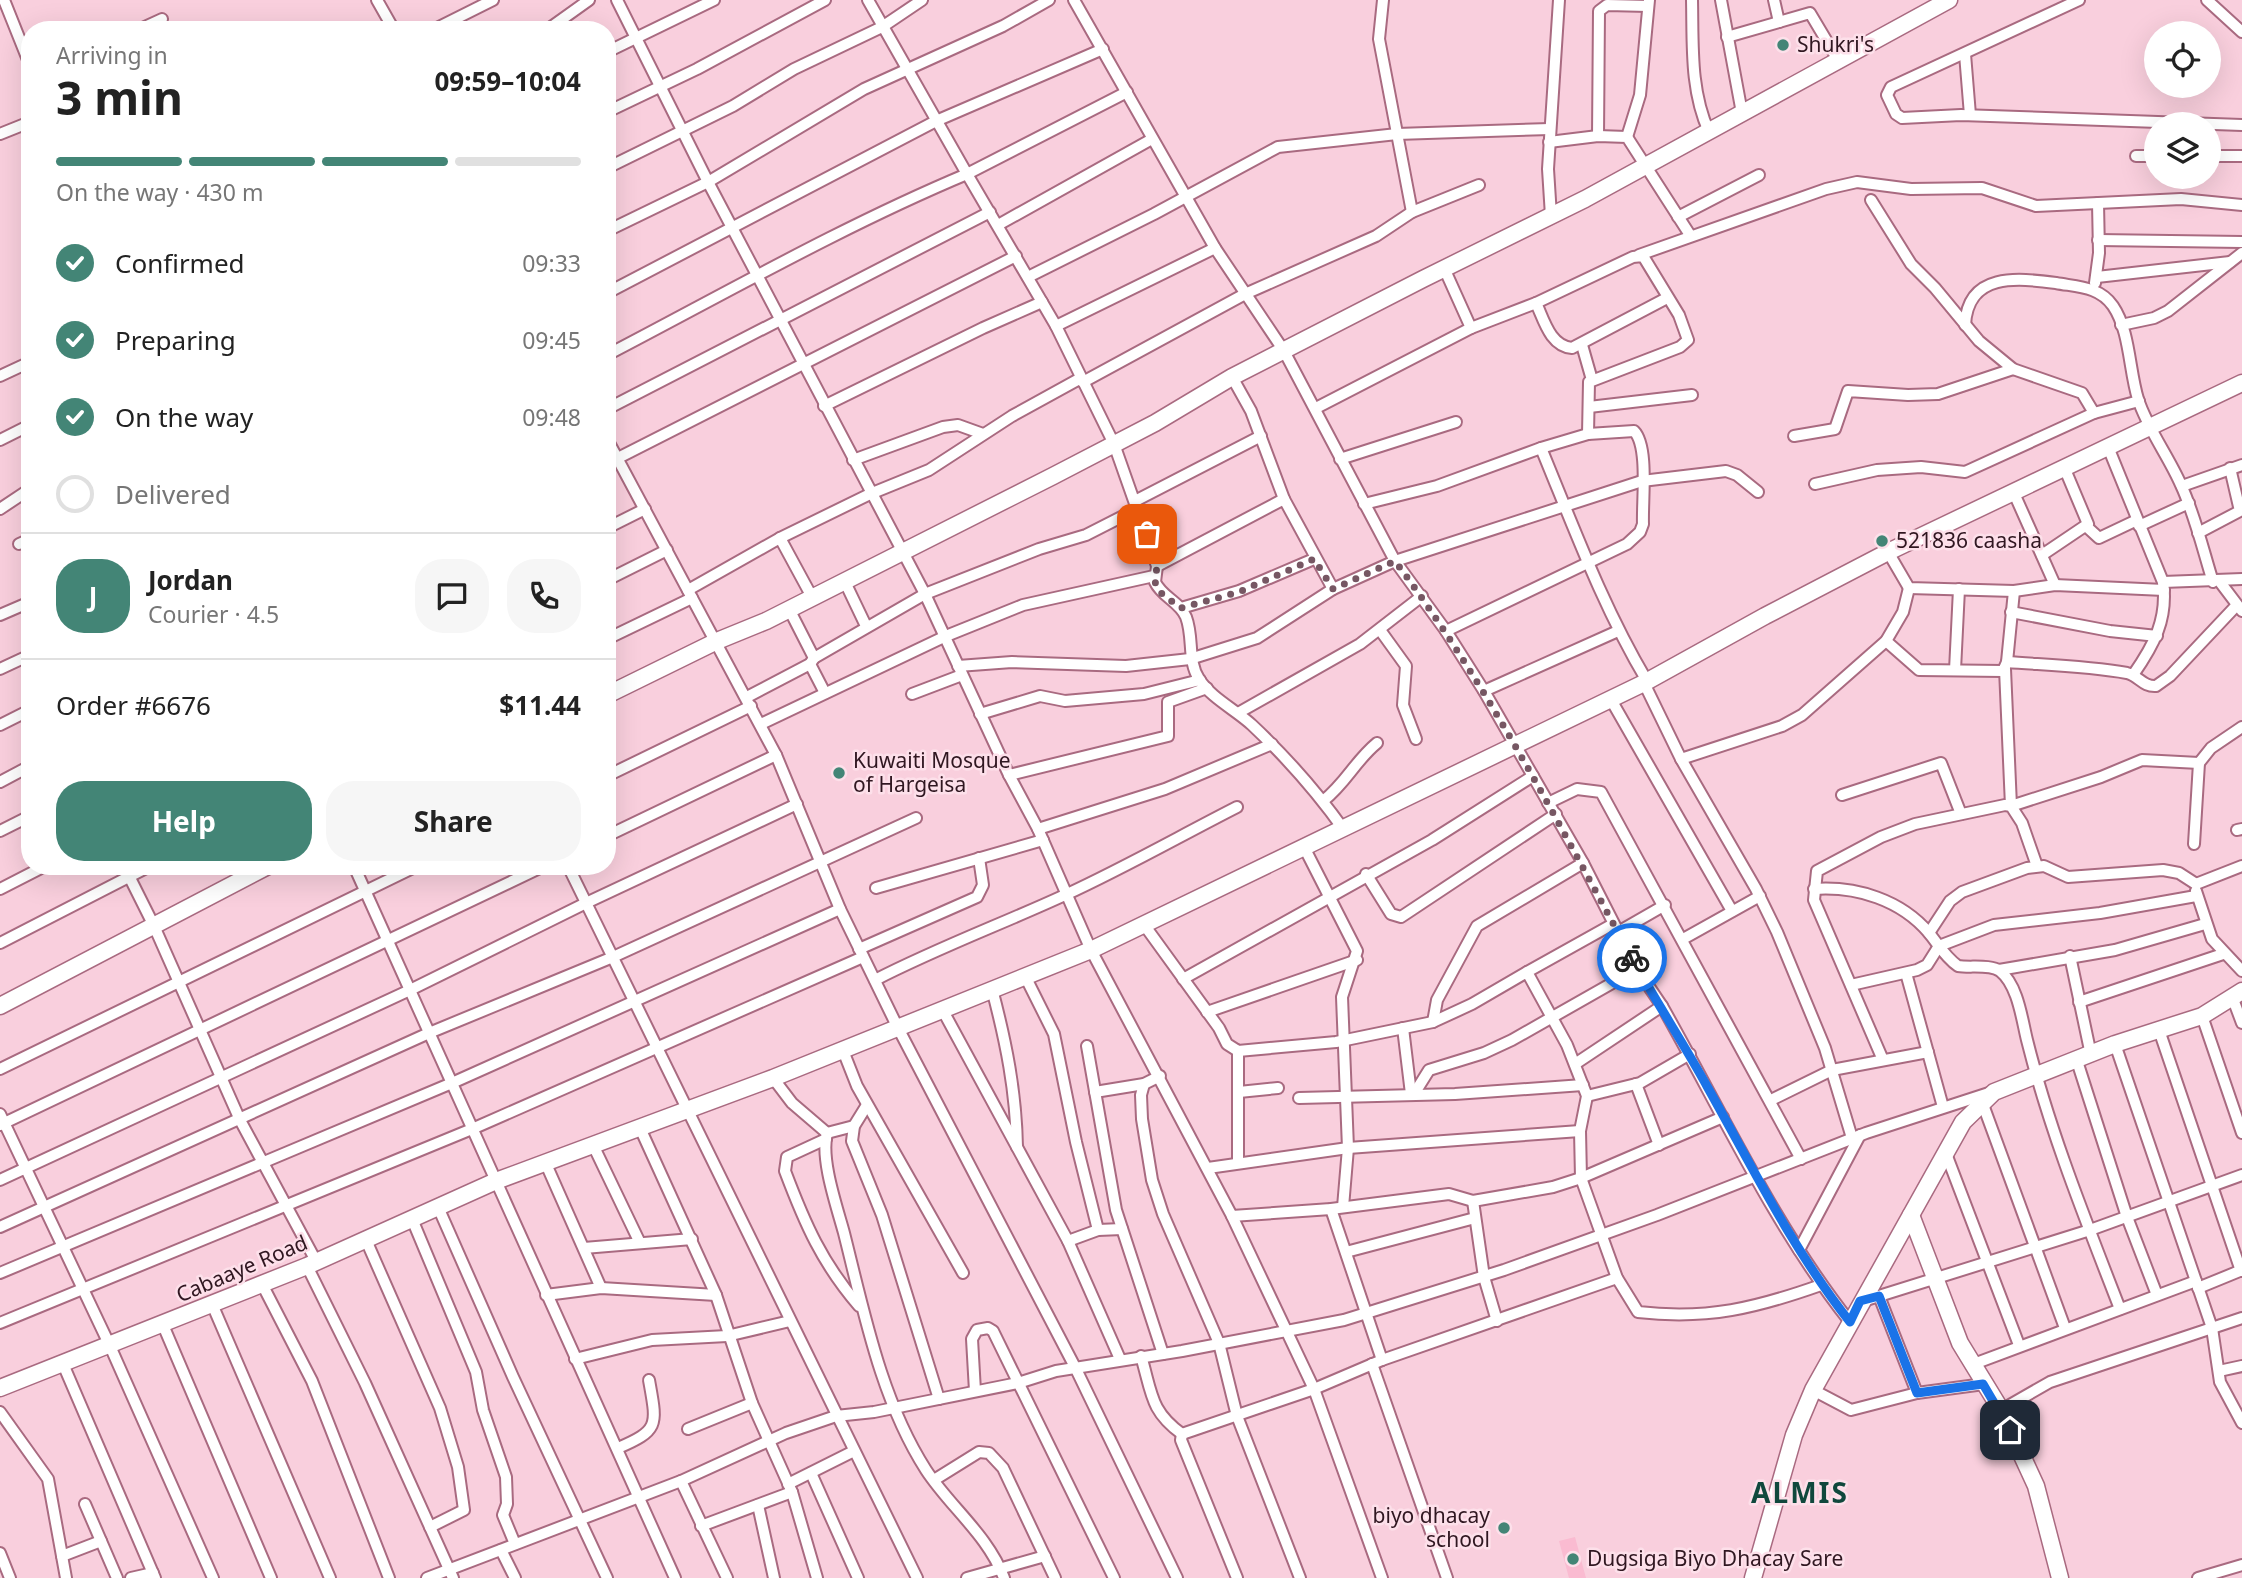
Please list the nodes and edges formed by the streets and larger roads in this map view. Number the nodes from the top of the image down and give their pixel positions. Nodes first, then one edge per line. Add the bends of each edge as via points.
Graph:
1 (4, 0) edge
2 (377, 0) edge
3 (493, 0) edge
4 (589, 0) edge
5 (714, 0) edge
6 (825, 0) edge
7 (868, 0) edge
8 (922, 0) edge
9 (1049, 0) edge
10 (1074, 0) edge
11 (1383, 0) edge
12 (1559, 0) edge
13 (1692, 0) edge
14 (1721, 0) edge
15 (1774, 0) edge
16 (1949, 0) edge
17 (2079, 0) edge
18 (2207, 0) edge
19 (619, 1) edge
20 (1648, 3) edge
21 (162, 19) dead end
22 (158, 21) edge
23 (389, 21) edge
24 (451, 21) edge
25 (560, 21) edge
26 (1779, 22) junction
27 (882, 27) junction
28 (2242, 32) edge
29 (1727, 37) junction
30 (636, 40) junction
31 (21, 42) edge
32 (616, 48) edge
33 (1103, 49) junction
34 (1965, 54) junction
35 (1838, 60) junction
36 (904, 69) junction
37 (660, 87) junction
38 (1127, 92) junction
39 (616, 108) edge
40 (1742, 113) junction
41 (1970, 115) junction
42 (936, 121) junction
43 (2242, 125) edge
44 (21, 126) edge
45 (1550, 129) junction
46 (681, 130) junction
47 (1709, 132) junction
48 (0, 134) edge
49 (1397, 134) junction
50 (1598, 136) junction
51 (1627, 138) junction
52 (1152, 139) junction
53 (1549, 142) junction
54 (2136, 156) dead end
55 (2144, 156) edge
56 (2221, 156) edge
57 (2242, 156) edge
58 (616, 163) edge
59 (1644, 167) junction
60 (967, 174) junction
61 (1759, 175) dead end
62 (708, 182) junction
63 (1479, 185) dead end
64 (1185, 196) junction
65 (1871, 200) dead end
66 (2098, 203) junction
67 (2242, 205) edge
68 (990, 212) junction
69 (1412, 212) junction
70 (1551, 216) junction
71 (1678, 217) junction
72 (998, 225) junction
73 (616, 227) edge
74 (732, 228) junction
75 (1690, 235) junction
76 (2098, 240) junction
77 (2242, 242) edge
78 (1215, 248) junction
79 (2242, 253) edge
80 (1016, 256) junction
81 (1639, 256) junction
82 (2232, 262) junction
83 (1444, 268) junction
84 (759, 275) junction
85 (2097, 276) junction
86 (1028, 277) junction
87 (616, 288) edge
88 (2092, 289) junction
89 (1245, 295) junction
90 (1667, 298) junction
91 (1042, 302) junction
92 (1536, 303) junction
93 (781, 321) junction
94 (1965, 325) junction
95 (2121, 325) junction
96 (1056, 326) junction
97 (1471, 328) junction
98 (1582, 345) junction
99 (616, 350) edge
100 (1284, 351) junction
101 (804, 365) junction
102 (21, 366) edge
103 (2013, 369) junction
104 (0, 376) edge
105 (1232, 377) junction
106 (1082, 380) junction
107 (1592, 380) junction
108 (2242, 383) edge
109 (1692, 395) dead end
110 (2139, 401) junction
111 (616, 404) edge
112 (824, 407) junction
113 (1589, 407) junction
114 (1316, 408) junction
115 (2094, 413) junction
116 (1456, 422) dead end
117 (2152, 426) junction
118 (21, 430) edge
119 (983, 434) junction
120 (1588, 434) junction
121 (1261, 436) junction
122 (1794, 436) dead end
123 (0, 440) edge
124 (1114, 444) junction
125 (2108, 447) junction
126 (1541, 449) junction
127 (616, 455) edge
128 (1340, 459) junction
129 (619, 460) junction
130 (853, 460) junction
131 (616, 462) edge
132 (2064, 467) junction
133 (2236, 467) edge
134 (1642, 481) junction
135 (1815, 484) dead end
136 (2182, 486) junction
137 (2014, 491) junction
138 (1758, 492) dead end
139 (870, 494) junction
140 (21, 495) edge
141 (1284, 499) junction
142 (2189, 503) junction
143 (1364, 504) junction
144 (1136, 505) junction
145 (0, 509) edge
146 (645, 509) junction
147 (1563, 509) junction
148 (2138, 523) junction
149 (616, 524) edge
150 (2087, 527) junction
151 (2198, 533) junction
152 (780, 538) junction
153 (667, 550) junction
154 (901, 552) junction
155 (1888, 552) junction
156 (2042, 555) junction
157 (1314, 559) junction
158 (1395, 561) junction
159 (1586, 564) junction
160 (1156, 571) junction
161 (616, 576) edge
162 (2242, 579) edge
163 (844, 580) junction
164 (2216, 582) junction
165 (2055, 585) junction
166 (2164, 586) junction
167 (1909, 588) junction
168 (1333, 589) junction
169 (1959, 589) junction
170 (2014, 591) junction
171 (690, 594) junction
172 (925, 594) junction
173 (1422, 596) junction
174 (812, 597) junction
175 (1181, 608) junction
176 (2239, 608) edge
177 (21, 609) edge
178 (789, 609) junction
179 (2011, 611) junction
180 (0, 615) edge
181 (866, 626) junction
182 (1380, 630) junction
183 (1446, 631) junction
184 (1618, 631) junction
185 (616, 634) edge
186 (946, 636) junction
187 (2157, 636) junction
188 (1885, 640) junction
189 (716, 641) junction
190 (21, 659) edge
191 (1190, 659) junction
192 (812, 661) junction
193 (2006, 665) junction
194 (0, 669) edge
195 (960, 670) junction
196 (1955, 670) junction
197 (2133, 675) junction
198 (1646, 682) junction
199 (1203, 684) junction
200 (616, 691) edge
201 (1484, 691) junction
202 (825, 693) junction
203 (912, 694) dead end
204 (1610, 698) junction
205 (749, 702) junction
206 (1238, 713) junction
207 (21, 714) edge
208 (980, 714) junction
209 (761, 724) junction
210 (0, 725) edge
211 (2242, 727) edge
212 (1416, 739) dead end
213 (1377, 743) dead end
214 (1272, 744) junction
215 (1516, 744) junction
216 (776, 755) junction
217 (1681, 759) junction
218 (2199, 763) junction
219 (21, 771) edge
220 (616, 771) edge
221 (1009, 775) junction
222 (1533, 776) junction
223 (0, 782) edge
224 (1842, 795) dead end
225 (1323, 801) junction
226 (1548, 803) junction
227 (797, 804) junction
228 (2011, 806) junction
229 (1237, 807) dead end
230 (1556, 814) junction
231 (1961, 814) junction
232 (916, 818) dead end
233 (21, 820) edge
234 (1038, 829) junction
235 (1344, 830) junction
236 (0, 831) edge
237 (616, 832) edge
238 (1043, 841) junction
239 (2194, 844) dead end
240 (1305, 849) junction
241 (979, 858) junction
242 (819, 860) junction
243 (1583, 863) junction
244 (2037, 866) junction
245 (2242, 866) edge
246 (1366, 874) junction
247 (27, 875) edge
248 (121, 875) edge
249 (128, 875) edge
250 (251, 875) edge
251 (358, 875) edge
252 (398, 875) edge
253 (525, 875) edge
254 (572, 875) edge
255 (876, 888) dead end
256 (0, 889) edge
257 (1814, 889) junction
258 (2196, 890) junction
259 (365, 891) junction
260 (1066, 895) junction
261 (1331, 896) junction
262 (1760, 896) junction
263 (586, 903) junction
264 (1665, 905) junction
265 (840, 909) junction
266 (1732, 911) junction
267 (2205, 924) junction
268 (154, 926) junction
269 (1145, 926) junction
270 (1615, 928) junction
271 (1929, 933) junction
272 (1682, 939) junction
273 (387, 940) junction
274 (0, 943) edge
275 (1939, 946) junction
276 (1091, 950) junction
277 (861, 953) junction
278 (2223, 954) junction
279 (2070, 956) junction
280 (613, 957) junction
281 (1357, 960) junction
282 (1637, 969) junction
283 (1999, 970) junction
284 (2242, 971) edge
285 (1527, 972) junction
286 (1906, 973) junction
287 (1025, 976) junction
288 (1183, 979) junction
289 (875, 980) junction
290 (177, 984) junction
291 (1851, 985) junction
292 (992, 989) junction
293 (410, 990) junction
294 (2237, 995) edge
295 (2079, 1002) junction
296 (634, 1003) junction
297 (0, 1006) edge
298 (1662, 1006) junction
299 (942, 1009) junction
300 (1207, 1012) junction
301 (2202, 1016) junction
302 (1551, 1020) junction
303 (1433, 1021) junction
304 (2242, 1023) edge
305 (897, 1026) junction
306 (1404, 1028) junction
307 (199, 1030) junction
308 (2159, 1030) junction
309 (429, 1033) junction
310 (1344, 1041) junction
311 (2115, 1044) junction
312 (1087, 1046) dead end
313 (656, 1047) junction
314 (842, 1048) junction
315 (1238, 1051) junction
316 (1928, 1052) junction
317 (1690, 1054) junction
318 (2084, 1058) junction
319 (1883, 1060) junction
320 (1576, 1064) junction
321 (0, 1069) edge
322 (1832, 1070) junction
323 (221, 1076) junction
324 (1160, 1076) junction
325 (2036, 1076) junction
326 (773, 1078) junction
327 (452, 1083) junction
328 (1144, 1084) junction
329 (1636, 1084) junction
330 (1278, 1088) dead end
331 (1585, 1091) junction
332 (1095, 1092) junction
333 (1239, 1092) junction
334 (1413, 1094) junction
335 (1347, 1096) junction
336 (1988, 1097) junction
337 (1299, 1098) dead end
338 (1771, 1100) junction
339 (867, 1105) junction
340 (1943, 1107) junction
341 (686, 1109) junction
342 (1723, 1117) junction
343 (240, 1120) junction
344 (1, 1121) edge
345 (854, 1126) junction
346 (640, 1128) junction
347 (472, 1129) junction
348 (1580, 1131) junction
349 (2242, 1133) edge
350 (827, 1136) junction
351 (1856, 1137) junction
352 (1659, 1145) junction
353 (594, 1147) junction
354 (1348, 1148) junction
355 (1017, 1150) junction
356 (1945, 1151) junction
357 (1801, 1159) junction
358 (260, 1161) junction
359 (1238, 1163) junction
360 (546, 1164) junction
361 (24, 1167) junction
362 (1208, 1168) junction
363 (1755, 1175) junction
364 (2242, 1175) edge
365 (1581, 1178) junction
366 (0, 1180) edge
367 (496, 1181) junction
368 (2214, 1186) junction
369 (1473, 1201) junction
370 (2169, 1203) junction
371 (43, 1206) junction
372 (288, 1206) junction
373 (438, 1207) junction
374 (1343, 1207) junction
375 (1331, 1209) junction
376 (1911, 1215) junction
377 (1232, 1216) junction
378 (2127, 1217) junction
379 (1475, 1218) junction
380 (412, 1219) junction
381 (0, 1227) edge
382 (1122, 1229) junction
383 (1098, 1230) junction
384 (2090, 1230) junction
385 (1601, 1235) junction
386 (366, 1240) junction
387 (692, 1240) junction
388 (1068, 1241) junction
389 (640, 1243) junction
390 (2035, 1247) junction
391 (63, 1248) junction
392 (584, 1248) junction
393 (1799, 1250) junction
394 (1346, 1252) junction
395 (311, 1263) junction
396 (1986, 1263) junction
397 (2241, 1271) edge
398 (0, 1273) edge
399 (963, 1273) dead end
400 (1484, 1277) junction
401 (1617, 1278) junction
402 (1934, 1279) junction
403 (262, 1284) junction
404 (2197, 1284) junction
405 (1821, 1285) junction
406 (83, 1288) junction
407 (601, 1289) junction
408 (547, 1295) junction
409 (716, 1295) junction
410 (2157, 1295) junction
411 (1879, 1296) junction
412 (1860, 1301) junction
413 (212, 1304) junction
414 (861, 1308) junction
415 (2120, 1309) junction
416 (1368, 1312) junction
417 (2242, 1318) edge
418 (790, 1321) junction
419 (1497, 1321) junction
420 (1850, 1322) junction
421 (0, 1323) edge
422 (163, 1325) junction
423 (2065, 1328) junction
424 (2213, 1328) junction
425 (1287, 1330) junction
426 (727, 1336) junction
427 (1219, 1343) junction
428 (2019, 1345) junction
429 (110, 1346) junction
430 (1163, 1354) junction
431 (1141, 1356) junction
432 (575, 1359) junction
433 (1120, 1359) junction
434 (1377, 1362) junction
435 (63, 1364) junction
436 (1971, 1364) junction
437 (2242, 1366) edge
438 (1074, 1367) junction
439 (2219, 1371) junction
440 (649, 1380) dead end
441 (1018, 1383) junction
442 (1983, 1384) junction
443 (0, 1388) edge
444 (1314, 1389) junction
445 (1813, 1390) junction
446 (975, 1391) junction
447 (1917, 1393) junction
448 (939, 1399) junction
449 (752, 1403) junction
450 (896, 1407) junction
451 (2001, 1410) junction
452 (0, 1412) edge
453 (836, 1416) junction
454 (1237, 1416) junction
455 (2241, 1419) edge
456 (688, 1429) dead end
457 (1182, 1434) junction
458 (768, 1442) junction
459 (618, 1448) junction
460 (854, 1451) junction
461 (811, 1473) junction
462 (934, 1480) junction
463 (681, 1481) junction
464 (790, 1488) junction
465 (640, 1495) junction
466 (85, 1504) dead end
467 (758, 1505) junction
468 (579, 1518) junction
469 (701, 1526) junction
470 (430, 1527) junction
471 (101, 1541) junction
472 (515, 1544) junction
473 (501, 1550) junction
474 (0, 1553) edge
475 (62, 1556) junction
476 (1045, 1556) junction
477 (2242, 1565) edge
478 (451, 1573) edge
479 (1002, 1574) edge
480 (154, 1576) edge
481 (10, 1578) edge
482 (66, 1578) edge
483 (117, 1578) edge
484 (131, 1578) edge
485 (213, 1578) edge
486 (271, 1578) edge
487 (330, 1578) edge
488 (389, 1578) edge
489 (427, 1578) edge
490 (515, 1578) edge
491 (607, 1578) edge
492 (675, 1578) edge
493 (727, 1578) edge
494 (774, 1578) edge
495 (817, 1578) edge
496 (858, 1578) edge
497 (917, 1578) edge
498 (967, 1578) edge
499 (1055, 1578) edge
500 (1114, 1578) edge
501 (1177, 1578) edge
502 (1237, 1578) edge
503 (1300, 1578) edge
504 (1382, 1578) edge
505 (1447, 1578) edge
506 (1753, 1578) edge
507 (2060, 1578) edge
508 (2198, 1578) edge

1 - 31 street
2 - 23 street
3 - 24 street
4 - 25 street
5 - 30 street
6 - 37 street
7 - 27 street
8 - 27 street
9 - 36 street via 1003,26
10 - 33 street
11 - 49 street via 1379,39
12 - 45 street
13 - 47 street via 1694,81
14 - 29 street
15 - 26 street
16 - 35 street
17 - 34 street
18 - 28 street
19 - 30 street
20 - 50 street via 1607,5 1599,11
20 - 51 street via 1640,95
21 - 22 street
26 - 29 street
26 - 35 street via 1813,14
27 - 36 street
27 - 46 street
29 - 40 street
30 - 32 street
30 - 37 street
33 - 38 street
33 - 42 street
34 - 41 street
34 - 41 street via 1891,88 1887,95 1902,118
35 - 40 street
36 - 42 street
36 - 62 street
37 - 39 street
37 - 46 street
38 - 52 street
38 - 60 street
40 - 47 street
41 - 43 street
42 - 60 street
42 - 74 street
44 - 48 street
45 - 49 street
45 - 53 street
46 - 58 street
46 - 62 street
47 - 59 street
49 - 64 street via 1278,147
49 - 69 street
50 - 51 street
50 - 53 street
51 - 59 street
52 - 64 street
52 - 72 street
53 - 70 street
54 - 55 street
56 - 57 street
59 - 70 street
59 - 71 street
60 - 68 street
60 - 84 street via 898,203
61 - 71 street
62 - 73 street
62 - 74 street
63 - 69 street
64 - 78 street
64 - 86 street
65 - 94 street via 1911,264
66 - 67 street via 2181,199
66 - 75 street via 2036,206 1982,188 1911,190 1857,182
66 - 76 street
68 - 72 street
68 - 93 street
69 - 89 street via 1376,236
70 - 83 street
71 - 75 street
72 - 80 street
74 - 84 street
74 - 87 street
75 - 81 street
76 - 77 street
76 - 85 street
78 - 89 street
78 - 96 street
79 - 82 street
80 - 86 street
80 - 101 street
81 - 90 street via 1647,259
81 - 92 street
82 - 85 street
82 - 95 street via 2168,311
83 - 97 street
83 - 100 street
84 - 93 street
84 - 99 street
85 - 88 street
86 - 91 street
88 - 94 street via 2023,279 1995,283 1973,297
88 - 95 street via 2114,307
89 - 100 street
89 - 106 street
90 - 98 street
90 - 107 street via 1687,331 1686,342
91 - 96 street
91 - 112 street
92 - 97 street
92 - 98 street via 1560,345
93 - 101 street
93 - 111 street
94 - 103 street
95 - 110 street
96 - 106 street
97 - 114 street
98 - 107 street
100 - 105 street
100 - 114 street
101 - 112 street
101 - 129 street
102 - 104 street
103 - 115 street via 2082,394
103 - 122 street via 1938,394 1848,391 1835,429
105 - 121 street
105 - 124 street
106 - 119 street
106 - 124 street
107 - 113 street
108 - 117 street, Cabaaye Road
109 - 113 street
110 - 115 street
110 - 117 street
112 - 130 street
113 - 120 street
114 - 128 street
115 - 135 street via 1965,472 1922,467 1877,470
116 - 128 street
117 - 125 street, Cabaaye Road
117 - 136 street
118 - 123 street
119 - 130 street via 958,425 943,427
119 - 139 street via 929,470
120 - 126 street
120 - 134 street via 1634,431 1642,443
121 - 141 street
121 - 144 street
124 - 144 street
124 - 154 street
125 - 132 street, Cabaaye Road
125 - 148 street
126 - 143 street via 1437,486
126 - 147 street
127 - 129 street
128 - 143 street
129 - 131 street
129 - 146 street
130 - 139 street
132 - 137 street, Cabaaye Road
132 - 150 street
133 - 136 street
133 - 151 street via 2240,511
134 - 138 street via 1726,471
134 - 147 street
134 - 159 street via 1640,532 1632,542
136 - 142 street
137 - 155 street, Cabaaye Road
137 - 156 street
139 - 152 street
139 - 154 street
140 - 145 street
141 - 157 street
141 - 160 street
142 - 148 street
142 - 151 street
143 - 158 street
144 - 160 street
144 - 172 street via 1086,535
146 - 149 street
146 - 153 street
147 - 158 street
147 - 159 street
148 - 150 street via 2102,538
148 - 166 street
150 - 156 street
151 - 164 street
152 - 171 street
152 - 174 street
153 - 161 street
153 - 171 street
154 - 163 street
154 - 172 street
155 - 167 street
155 - 198 street, Cabaaye Road
156 - 165 street
157 - 168 street
157 - 175 street via 1239,592
158 - 168 street
158 - 173 street
159 - 183 street
159 - 184 street
160 - 175 street via 1162,594
160 - 186 street via 1023,605
162 - 164 street
163 - 174 street
163 - 181 street
164 - 166 street
164 - 176 street
165 - 166 street
165 - 170 street
166 - 187 street via 2163,620
167 - 169 street
167 - 188 street via 1903,612
168 - 191 street via 1257,638
169 - 170 street
169 - 196 street
170 - 179 street
171 - 185 street
171 - 189 street
172 - 181 street
172 - 186 street
173 - 182 street
173 - 183 street
174 - 178 street
175 - 191 street via 1191,636
176 - 197 street via 2156,686
177 - 180 street
178 - 189 street
178 - 192 street
179 - 187 street
179 - 193 street
181 - 192 street
182 - 206 street
182 - 212 street via 1406,666 1403,705
183 - 201 street
184 - 198 street
184 - 201 street
186 - 195 street
186 - 202 street
187 - 197 street
188 - 196 street via 1919,670
188 - 217 street via 1793,721
189 - 200 street
189 - 205 street
190 - 194 street
191 - 195 street via 1126,666 1012,662
191 - 199 street
192 - 202 street
192 - 205 street
193 - 196 street via 1999,672
193 - 197 street
193 - 228 street
195 - 203 street
195 - 208 street
198 - 204 street, Cabaaye Road
198 - 217 street
199 - 206 street
199 - 208 street via 1065,701 1040,696
199 - 221 street via 1168,702 1168,736
201 - 215 street
202 - 209 street
204 - 215 street, Cabaaye Road
204 - 266 street
205 - 209 street
205 - 220 street
206 - 214 street
207 - 210 street
208 - 221 street
209 - 216 street
211 - 218 street via 2211,748
213 - 225 street via 1360,756 1343,785
214 - 225 street
214 - 234 street via 1165,789
215 - 222 street
215 - 235 street, Cabaaye Road
216 - 227 street
216 - 237 street
217 - 262 street
218 - 228 street via 2142,760
218 - 239 street
219 - 223 street
221 - 234 street
222 - 226 street
222 - 246 street via 1432,840
224 - 231 street via 1941,763
225 - 235 street
226 - 230 street
226 - 264 street via 1577,789 1601,792
227 - 242 street
227 - 263 street
228 - 231 street
228 - 244 street
229 - 260 street
230 - 243 street
230 - 246 street via 1401,917 1391,914
231 - 257 street via 1915,824 1826,864 1817,871
232 - 242 street
233 - 236 street
234 - 238 street
235 - 240 street, Cabaaye Road
238 - 241 street
238 - 260 street
240 - 261 street
240 - 269 street, Cabaaye Road
241 - 255 street
241 - 277 street via 983,884 977,897
242 - 265 street
242 - 280 street
243 - 270 street
243 - 303 street via 1477,926 1437,1000
244 - 258 street via 2068,877 2162,870 2179,873
244 - 271 street via 1962,892 1950,901
245 - 258 street
246 - 261 street
247 - 256 street
248 - 274 street
249 - 268 street
250 - 268 street
251 - 259 street
252 - 259 street
253 - 273 street
254 - 263 street
257 - 271 street via 1894,902
257 - 291 street via 1814,900
258 - 267 street
258 - 275 street via 2100,913 1994,925
259 - 273 street
259 - 290 street
260 - 276 street
260 - 289 street via 935,949
261 - 281 street via 1354,939
261 - 288 street
262 - 266 street
262 - 322 street
263 - 280 street
263 - 293 street
264 - 270 street
264 - 272 street
265 - 277 street
265 - 296 street
266 - 272 street
267 - 278 street
267 - 279 street via 2115,950
268 - 290 street
268 - 297 street
269 - 276 street, Cabaaye Road
269 - 288 street
270 - 282 street
270 - 285 street
271 - 275 street
272 - 338 street
273 - 293 street
273 - 307 street
275 - 283 street via 1958,966
275 - 286 street via 1927,965
276 - 287 street, Cabaaye Road
276 - 324 street
277 - 289 street
277 - 313 street
278 - 284 street
278 - 295 street
279 - 283 street
279 - 295 street
280 - 296 street
280 - 309 street
281 - 300 street
281 - 310 street via 1342,997
282 - 298 street
282 - 302 street
283 - 325 street via 2019,1007
285 - 302 street
285 - 303 street
286 - 291 street
286 - 316 street
287 - 292 street, Cabaaye Road
287 - 383 street via 1054,1034
288 - 300 street
289 - 305 street
290 - 307 street
290 - 321 street
291 - 319 street
292 - 299 street, Cabaaye Road
292 - 355 street via 1016,1094
293 - 309 street
293 - 323 street
294 - 301 street
294 - 304 street
295 - 318 street
296 - 313 street
296 - 327 street
298 - 317 street
298 - 320 street
299 - 305 street, Cabaaye Road
299 - 355 street
300 - 315 street via 1227,1045
301 - 308 street
301 - 349 street
302 - 320 street
302 - 334 street via 1484,1053 1429,1070
303 - 306 street
305 - 314 street, Cabaaye Road
305 - 438 street
306 - 310 street
306 - 334 street
307 - 323 street
307 - 344 street
308 - 311 street
308 - 368 street
309 - 327 street
309 - 343 street
310 - 315 street
310 - 335 street
311 - 318 street
311 - 370 street
312 - 332 street
313 - 341 street
313 - 347 street
314 - 326 street, Cabaaye Road
314 - 339 street
315 - 333 street
316 - 319 street
316 - 340 street
317 - 329 street
317 - 342 street
318 - 325 street
318 - 378 street
319 - 322 street
320 - 331 street
322 - 338 street
322 - 351 street
323 - 343 street
323 - 361 street
324 - 328 street
324 - 362 street
325 - 336 street
325 - 384 street
326 - 341 street, Cabaaye Road
326 - 350 street
327 - 347 street
327 - 358 street
328 - 332 street
328 - 427 street via 1142,1119 1152,1180
329 - 331 street
329 - 352 street
330 - 333 street
331 - 334 street
331 - 348 street
332 - 382 street
333 - 359 street
334 - 335 street
335 - 337 street
335 - 354 street
336 - 340 street
336 - 356 street via 1963,1122
336 - 390 street
338 - 357 street
339 - 345 street
339 - 399 street
340 - 351 street
341 - 346 street, Cabaaye Road
341 - 418 street
342 - 352 street
342 - 363 street
343 - 358 street
343 - 371 street
344 - 361 street
345 - 350 street
345 - 448 street via 854,1148 882,1215
346 - 353 street, Cabaaye Road
346 - 387 street
347 - 367 street
347 - 372 street
348 - 354 street
348 - 365 street
350 - 414 street via 829,1172
350 - 414 street via 787,1157 785,1171 818,1253
351 - 357 street
351 - 393 street
352 - 365 street
353 - 360 street, Cabaaye Road
353 - 389 street
354 - 359 street
354 - 374 street
355 - 388 street
356 - 376 street
356 - 396 street
357 - 363 street
358 - 372 street
358 - 391 street
359 - 362 street
360 - 367 street, Cabaaye Road
360 - 392 street
361 - 366 street
361 - 371 street
362 - 377 street
363 - 385 street
363 - 393 street
364 - 368 street
365 - 369 street
365 - 385 street
367 - 373 street, Cabaaye Road
367 - 408 street
368 - 370 street
368 - 397 street
369 - 374 street via 1449,1194
369 - 379 street
370 - 378 street
370 - 404 street
371 - 381 street
371 - 391 street
372 - 395 street
372 - 406 street
373 - 380 street, Cabaaye Road
373 - 468 street
374 - 375 street
375 - 377 street
375 - 394 street
376 - 402 street
376 - 412 street
377 - 425 street
378 - 384 street
378 - 410 street
379 - 394 street
379 - 400 street
380 - 386 street, Cabaaye Road
380 - 472 street via 476,1372 482,1410 506,1477 503,1516
382 - 383 street
382 - 430 street
383 - 388 street
384 - 390 street
384 - 415 street
385 - 400 street
385 - 401 street
386 - 395 street, Cabaaye Road
386 - 470 street via 440,1408 458,1467 464,1510
387 - 389 street
387 - 409 street
388 - 433 street
389 - 392 street
390 - 396 street
390 - 423 street
391 - 398 street
391 - 406 street
392 - 407 street
393 - 405 street
394 - 416 street
395 - 403 street, Cabaaye Road
395 - 470 street
396 - 402 street
396 - 428 street
397 - 404 street
400 - 416 street
400 - 419 street
401 - 405 street via 1638,1312 1696,1317 1766,1304
401 - 419 street
402 - 411 street
402 - 436 street
403 - 413 street, Cabaaye Road
403 - 488 street via 312,1381
404 - 410 street
404 - 424 street
405 - 420 street
406 - 421 street
406 - 429 street
407 - 408 street
407 - 409 street
408 - 432 street
409 - 426 street
410 - 415 street
411 - 412 street
411 - 447 street
412 - 420 street
413 - 422 street, Cabaaye Road
413 - 487 street
414 - 450 street
415 - 423 street
416 - 425 street
416 - 434 street
417 - 424 street
418 - 426 street
418 - 453 street
419 - 434 street
420 - 445 street
422 - 429 street, Cabaaye Road
422 - 486 street
423 - 428 street
424 - 439 street
424 - 451 street via 2050,1382
425 - 427 street
425 - 444 street
426 - 432 street via 652,1340
426 - 449 street
427 - 430 street
427 - 454 street
428 - 436 street
429 - 435 street, Cabaaye Road
429 - 485 street
430 - 431 street
431 - 433 street
431 - 457 street via 1156,1408 1163,1420
432 - 459 street
433 - 438 street
434 - 444 street
434 - 505 street
435 - 443 street, Cabaaye Road
435 - 480 street
436 - 442 street
437 - 439 street
438 - 441 street
438 - 501 street
439 - 455 street via 2222,1387
440 - 459 street via 655,1411 647,1436
441 - 446 street
441 - 446 street via 993,1331 982,1328 972,1339
441 - 500 street
442 - 447 street
442 - 451 street
444 - 454 street
444 - 504 street
445 - 447 street via 1851,1410
445 - 506 street via 1794,1435
446 - 448 street
448 - 450 street
449 - 456 street
449 - 458 street
450 - 453 street
450 - 462 street
451 - 507 street via 2036,1486
452 - 475 street via 48,1479
453 - 458 street
453 - 460 street
454 - 457 street
454 - 503 street
457 - 502 street
458 - 463 street
458 - 464 street
459 - 465 street
460 - 461 street
460 - 497 street
461 - 464 street
461 - 496 street
462 - 476 street via 979,1452 989,1453 1003,1468
462 - 479 street via 982,1538
463 - 465 street
463 - 469 street
464 - 467 street
464 - 495 street
465 - 468 street
465 - 492 street
466 - 471 street
467 - 469 street
467 - 494 street
468 - 472 street
468 - 491 street
469 - 493 street
470 - 478 street
471 - 475 street
471 - 483 street
472 - 473 street
473 - 478 street
473 - 490 street
474 - 481 street
475 - 482 street
476 - 479 street
476 - 499 street
477 - 508 street
478 - 489 street
479 - 498 street
480 - 484 street

